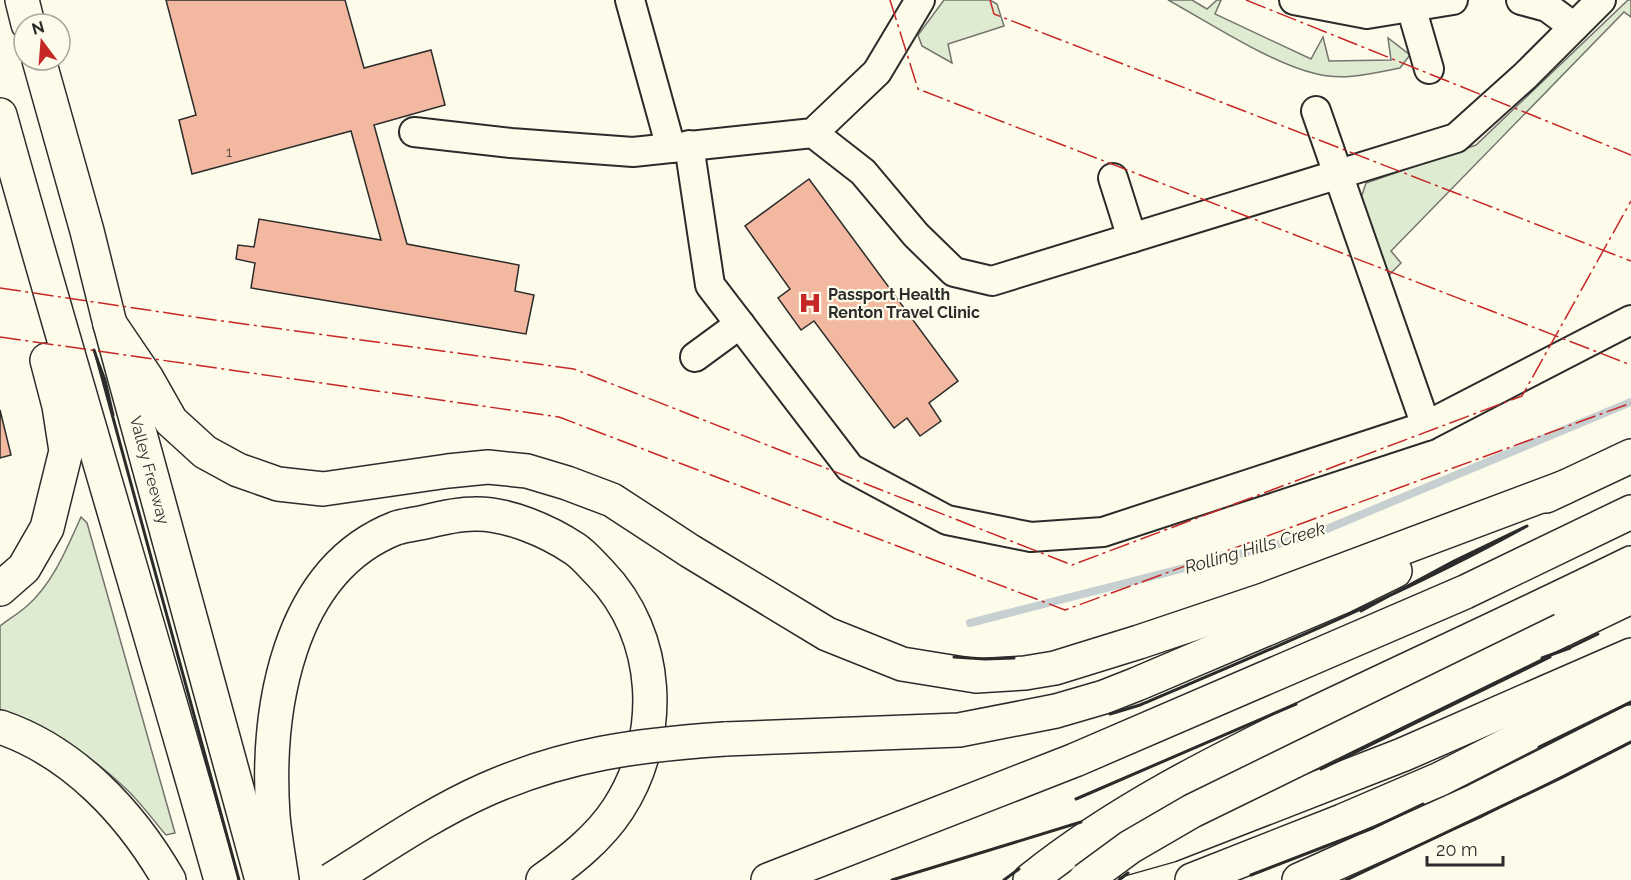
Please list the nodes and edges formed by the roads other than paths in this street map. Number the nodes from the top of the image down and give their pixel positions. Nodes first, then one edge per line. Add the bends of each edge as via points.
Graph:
1 (630, 0) edge
2 (920, 0) edge
3 (1294, 0) edge
4 (1453, 0) edge
5 (1521, 0) edge
6 (1601, 0) edge
7 (1371, 7) edge
8 (1411, 7) junction
9 (1574, 27) junction
10 (1429, 69) dead end
11 (42, 72) edge
12 (1316, 111) dead end
13 (0, 115) edge
14 (414, 132) dead end
15 (813, 133) junction
16 (680, 147) junction
17 (1337, 174) junction
18 (1113, 178) dead end
19 (1132, 238) junction
20 (46, 281) junction
21 (1631, 320) edge
22 (110, 324) junction
23 (740, 324) junction
24 (695, 357) dead end
25 (1426, 426) junction
26 (1631, 456) edge
27 (1565, 487) junction
28 (1631, 512) edge
29 (1631, 563) edge
30 (0, 589) edge
31 (1631, 597) edge
32 (1556, 617) junction
33 (1631, 655) edge
34 (1631, 682) edge
35 (1631, 722) edge
36 (0, 727) edge
37 (169, 880) edge
38 (221, 880) edge
39 (262, 880) edge
40 (282, 880) edge
41 (331, 880) edge
42 (543, 880) edge
43 (768, 880) edge
44 (1030, 880) edge
45 (1050, 880) edge
46 (1085, 880) edge
47 (1192, 880) edge
48 (1299, 880) edge

1 - 16 street
2 - 15 street via 877,72
3 - 7 street
4 - 8 street
5 - 9 street via 1547,7
6 - 9 street
7 - 8 street
8 - 10 street
9 - 17 street via 1456,138
11 - 22 highway, Valley Freeway
12 - 17 street
13 - 20 highway
14 - 16 street via 633,152
15 - 16 street
15 - 19 street via 863,172 916,235 954,272 992,281
16 - 23 street via 710,285
17 - 19 street
17 - 25 street
18 - 19 street
20 - 30 highway via 44,350 66,451 47,528 24,568
20 - 38 highway
21 - 25 street
22 - 27 highway via 171,421 205,452 238,470 278,484 323,489 488,467 527,471 612,500 827,634 902,664 976,676 1056,668 1128,646
22 - 39 highway, Valley Freeway
23 - 24 street
23 - 25 street via 850,468 947,520 1031,537 1103,532
26 - 27 highway
27 - 41 highway, bridge via 1344,596 1104,697 959,730 725,739 612,750 563,761 484,790 420,824
28 - 43 highway via 1464,592 1075,760
29 - 32 highway
31 - 32 highway
32 - 44 highway via 1370,686 1198,771 1087,837
32 - 46 highway, bridge via 1192,811
33 - 45 highway via 1402,755 1193,837
34 - 47 highway via 1440,778
35 - 48 highway via 1475,801
36 - 37 highway via 39,744 112,800 134,825
40 - 42 highway via 273,817 276,712 284,672 305,612 334,571 377,538 397,528 474,514 509,519 578,550 612,585 642,642 651,695 649,725 637,774 604,829

